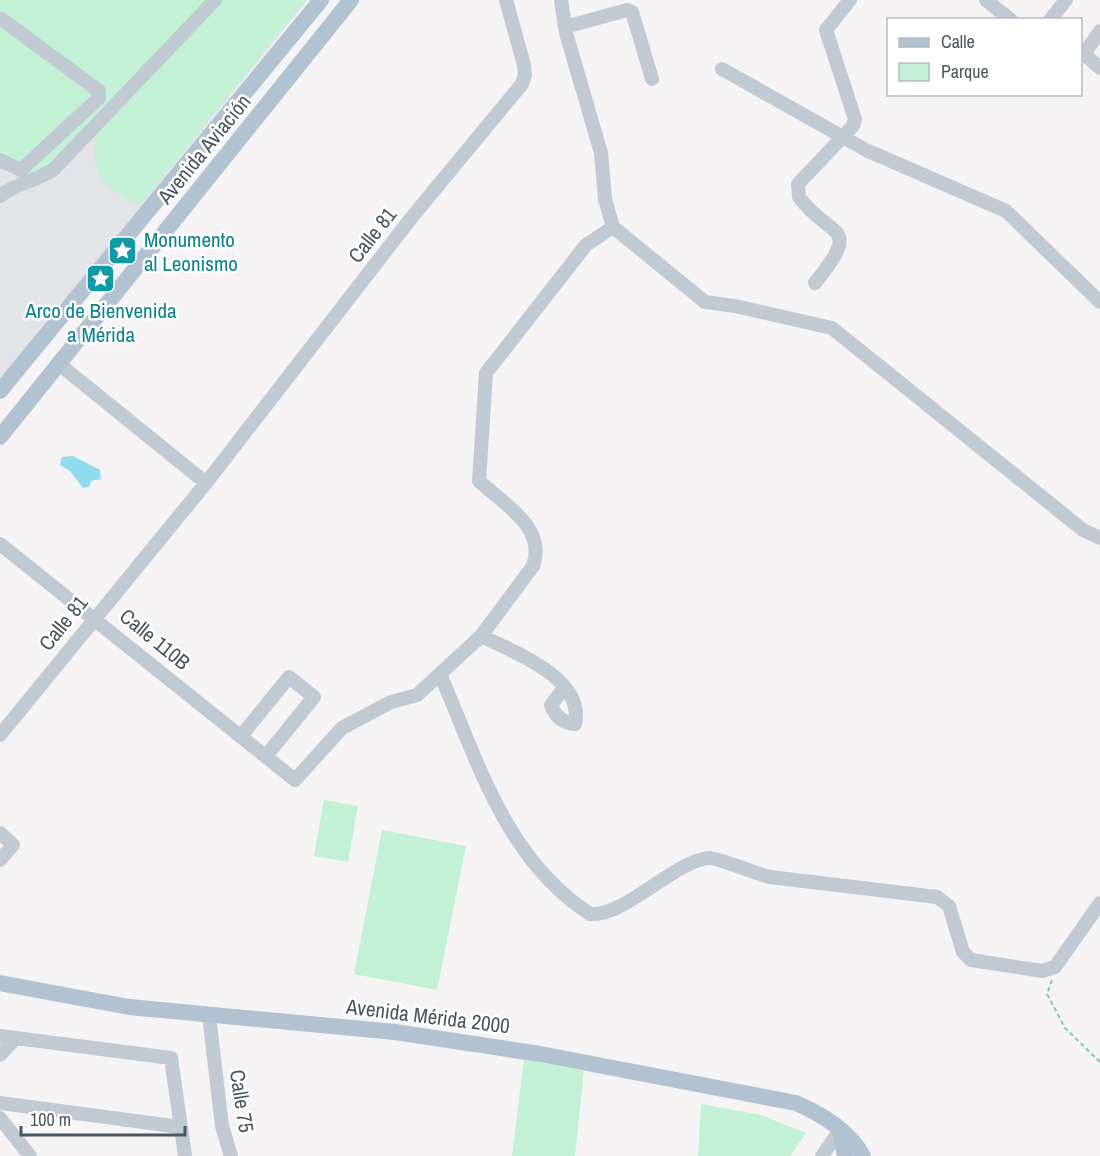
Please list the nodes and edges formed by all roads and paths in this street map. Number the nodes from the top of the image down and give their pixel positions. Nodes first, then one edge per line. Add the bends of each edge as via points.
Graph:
1 (216, 0) edge
2 (321, 0) edge
3 (351, 0) edge
4 (506, 0) edge
5 (561, 0) edge
6 (850, 0) edge
7 (986, 0) edge
8 (1060, 2) edge
9 (0, 18) edge
10 (1008, 18) edge
11 (1051, 18) edge
12 (565, 27) junction
13 (1100, 30) edge
14 (1100, 68) edge
15 (722, 69) dead end
16 (652, 79) dead end
17 (139, 80) junction
18 (85, 111) junction
19 (842, 136) junction
20 (0, 160) edge
21 (3, 190) edge
22 (613, 226) junction
23 (814, 283) dead end
24 (1100, 302) edge
25 (59, 364) junction
26 (0, 391) edge
27 (0, 437) edge
28 (206, 483) junction
29 (1100, 538) edge
30 (0, 544) edge
31 (95, 617) junction
32 (481, 636) junction
33 (440, 674) junction
34 (564, 688) dead end
35 (0, 735) edge
36 (241, 736) junction
37 (266, 756) junction
38 (0, 833) edge
39 (0, 860) edge
40 (1100, 903) edge
41 (1055, 967) junction
42 (0, 983) edge
43 (209, 1016) junction
44 (0, 1036) edge
45 (16, 1038) junction
46 (0, 1055) edge
47 (1100, 1062) edge
48 (0, 1103) edge
49 (0, 1118) edge
50 (180, 1127) junction
51 (840, 1130) junction
52 (30, 1156) edge
53 (185, 1156) edge
54 (231, 1156) edge
55 (822, 1156) edge
56 (844, 1156) edge
57 (863, 1156) edge

1 - 17 street
2 - 26 main road, Avenida Aviación
3 - 25 main road, Avenida Aviación
4 - 28 street, Calle 81 via 524,64 522,84 412,217
5 - 12 street
6 - 19 street via 826,30 854,112 853,126
7 - 10 street
8 - 11 street
9 - 18 street via 99,91 99,98
12 - 16 street via 627,10 632,12
12 - 22 street via 601,153 605,199
13 - 14 street via 1084,54
15 - 19 street
17 - 18 street via 99,107
17 - 21 street via 54,169 42,178
18 - 20 street via 21,170
19 - 23 street via 798,184 803,202 838,234 835,258
19 - 24 street via 1006,211
22 - 29 street via 705,302 832,328 1083,530
22 - 32 street via 586,246 486,373 479,481 531,529 538,553 533,566
25 - 27 main road, Avenida Aviación
25 - 28 street
28 - 31 street, Calle 81
30 - 31 street, Calle 110B
31 - 35 street, Calle 81
31 - 36 street, Calle 110B
32 - 33 street
32 - 34 street via 538,664
33 - 37 street, Calle 110B via 417,695 390,702 342,728 295,780
33 - 41 street via 504,822 530,861 590,914 599,915 696,860 712,857 770,876 937,897 949,906 963,952 971,960 1042,971
36 - 37 street, Calle 110B
36 - 37 street via 289,677 314,697
38 - 39 street via 13,845
40 - 41 street
41 - 47 path via 1047,994 1065,1028
42 - 43 main road, Avenida Mérida 2000 via 129,1007
43 - 51 main road, Avenida Mérida 2000 via 396,1032 540,1054 796,1103 820,1113
43 - 54 street, Calle 75 via 222,1126
44 - 45 street
45 - 46 street
45 - 50 street via 171,1058
48 - 50 street
49 - 52 street
50 - 53 street
51 - 55 street
51 - 56 main road
51 - 57 main road, Avenida Mérida 2000

